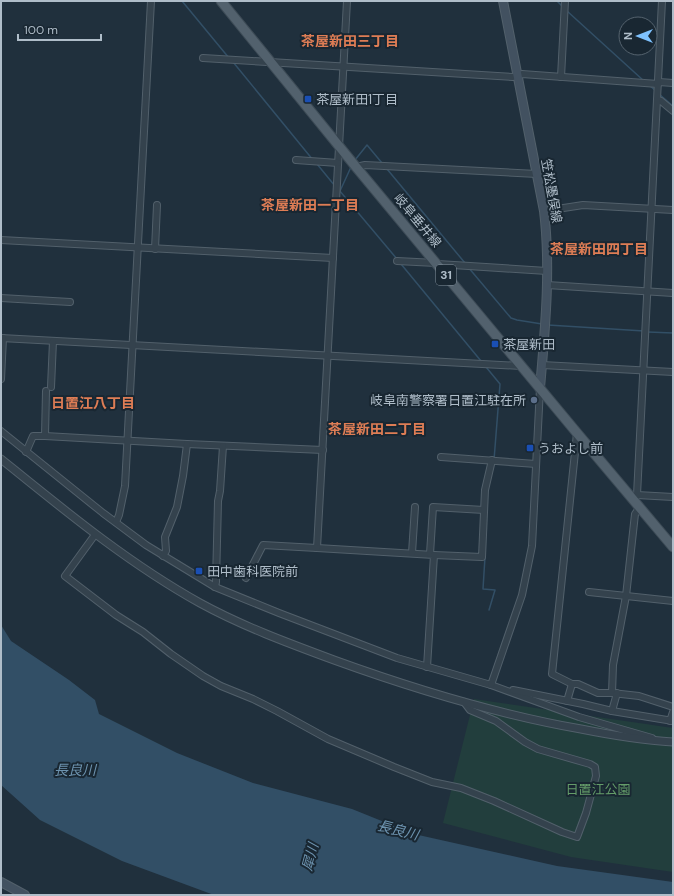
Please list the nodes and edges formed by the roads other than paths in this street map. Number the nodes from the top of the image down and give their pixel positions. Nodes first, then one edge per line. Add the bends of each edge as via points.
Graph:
1 (151, 1) edge
2 (220, 1) edge
3 (347, 1) edge
4 (503, 1) edge
5 (566, 1) edge
6 (662, 1) edge
7 (203, 58) dead end
8 (269, 62) junction
9 (343, 67) junction
10 (518, 75) junction
11 (561, 77) junction
12 (673, 82) edge
13 (658, 83) junction
14 (657, 100) junction
15 (673, 111) edge
16 (339, 146) junction
17 (296, 160) dead end
18 (338, 163) junction
19 (356, 167) junction
20 (537, 174) junction
21 (157, 204) dead end
22 (652, 209) junction
23 (673, 210) edge
24 (544, 211) junction
25 (1, 240) edge
26 (138, 248) junction
27 (155, 249) junction
28 (333, 258) junction
29 (397, 261) dead end
30 (437, 264) junction
31 (547, 271) junction
32 (547, 284) junction
33 (647, 291) junction
34 (673, 293) edge
35 (1, 298) edge
36 (70, 302) dead end
37 (2, 338) edge
38 (53, 341) junction
39 (132, 344) junction
40 (328, 355) junction
41 (521, 366) junction
42 (542, 366) junction
43 (643, 371) junction
44 (673, 372) edge
45 (1, 379) edge
46 (540, 388) junction
47 (1, 431) edge
48 (577, 433) junction
49 (45, 436) junction
50 (127, 440) junction
51 (187, 444) junction
52 (223, 446) junction
53 (323, 450) junction
54 (26, 452) junction
55 (441, 457) dead end
56 (1, 459) edge
57 (492, 460) junction
58 (536, 464) junction
59 (634, 496) junction
60 (673, 497) edge
61 (415, 507) dead end
62 (640, 507) junction
63 (484, 510) junction
64 (116, 522) junction
65 (94, 536) dead end
66 (673, 547) edge
67 (317, 548) junction
68 (412, 553) junction
69 (432, 554) junction
70 (163, 556) junction
71 (246, 578) dead end
72 (215, 587) junction
73 (589, 592) dead end
74 (626, 596) junction
75 (673, 601) edge
76 (427, 666) junction
77 (572, 684) junction
78 (491, 685) junction
79 (505, 690) junction
80 (615, 693) junction
81 (567, 701) junction
82 (464, 702) junction
83 (673, 707) edge
84 (612, 711) junction
85 (673, 712) edge
86 (672, 721) edge
87 (659, 741) junction
88 (673, 742) edge
89 (1, 882) edge
90 (25, 895) edge

1 - 26 street
2 - 8 main road, 岐阜垂井線 / 31
3 - 9 street
4 - 10 main road, 笠松墨俣線
5 - 11 street
6 - 13 street
7 - 8 street
8 - 9 street
8 - 16 main road, 岐阜垂井線 / 31
9 - 10 street via 513,77
9 - 16 street
10 - 11 street
10 - 20 main road, 笠松墨俣線
11 - 13 street
12 - 13 street
13 - 14 street
14 - 15 street
14 - 22 street
16 - 18 street
16 - 19 main road, 岐阜垂井線 / 31
17 - 18 street
18 - 28 street
19 - 20 street via 365,165
19 - 30 main road, 岐阜垂井線 / 31
20 - 24 main road, 笠松墨俣線
21 - 27 street
22 - 23 street
22 - 24 street via 583,205
22 - 33 street
24 - 31 main road, 笠松墨俣線
25 - 26 street
26 - 27 street
26 - 39 street
27 - 28 street
28 - 40 street
29 - 30 street
30 - 31 street
30 - 41 main road, 岐阜垂井線 / 31
31 - 32 main road, 笠松墨俣線
32 - 33 street
32 - 42 main road, 笠松墨俣線
33 - 34 street
33 - 43 street
35 - 36 street
37 - 38 street
37 - 45 street
38 - 39 street
38 - 49 street
39 - 40 street
39 - 50 street
40 - 41 street
40 - 53 street
41 - 46 main road, 岐阜垂井線 / 31
42 - 43 street
42 - 46 main road, 笠松墨俣線
43 - 44 street
43 - 59 street
46 - 48 main road, 岐阜垂井線 / 31
46 - 58 street
47 - 54 street
48 - 59 main road, 岐阜垂井線 / 31
48 - 77 street via 552,674
49 - 50 street
49 - 54 street via 33,436
50 - 51 street
50 - 64 street via 125,486
51 - 52 street
51 - 70 street via 177,507 165,537 166,551
52 - 53 street
52 - 72 street
53 - 67 street
54 - 64 street
55 - 57 street
56 - 82 street via 108,543 201,603 242,624 318,654 381,677
57 - 58 street
57 - 63 street via 486,484
58 - 78 street via 532,546 523,591
59 - 60 street
59 - 62 main road, 岐阜垂井線 / 31
61 - 68 street
62 - 66 main road, 岐阜垂井線 / 31
62 - 74 street via 635,514
63 - 69 street via 482,557
63 - 69 street via 433,507
64 - 70 street
65 - 82 street via 65,576 203,676 277,711 328,739 432,782 468,791 577,837 596,776 595,767 538,749 496,721 470,710
67 - 68 street
67 - 71 street via 263,546
68 - 69 street
69 - 76 street
70 - 72 street
72 - 76 street via 367,647
73 - 74 street
74 - 75 street
74 - 80 street via 613,664
76 - 78 street
77 - 80 street via 598,693
77 - 81 street
78 - 79 street
79 - 81 street
79 - 87 street via 579,717
80 - 83 street via 639,696
80 - 84 street
81 - 84 street
82 - 87 street via 491,711 565,726
84 - 86 street
85 - 86 street
87 - 88 street
89 - 90 main road

